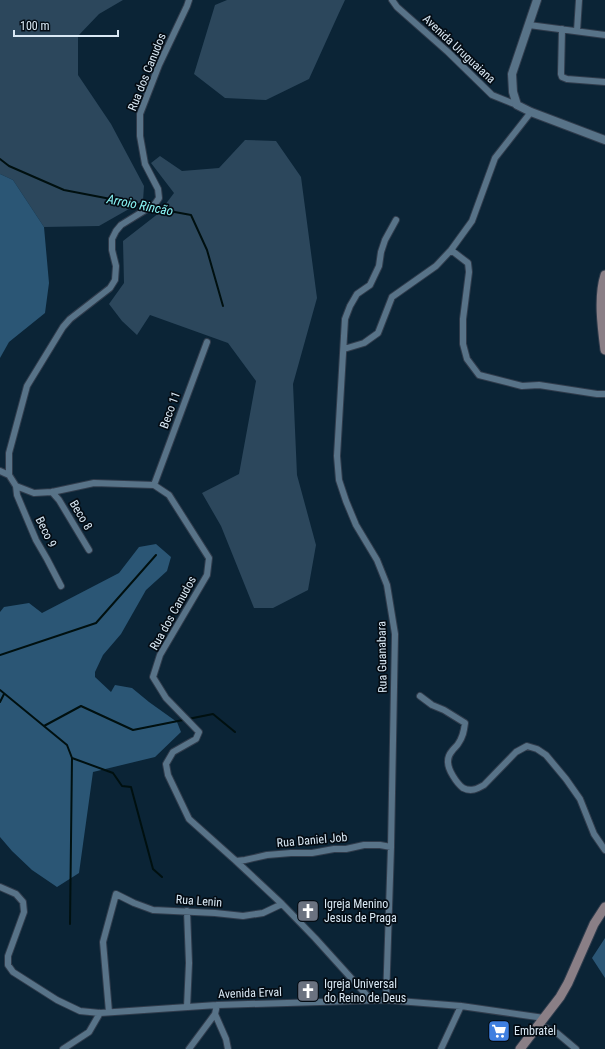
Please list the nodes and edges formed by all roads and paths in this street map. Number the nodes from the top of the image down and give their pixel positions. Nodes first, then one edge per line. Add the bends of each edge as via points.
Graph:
1 (189, 0) edge
2 (392, 0) edge
3 (537, 0) edge
4 (579, 0) edge
5 (529, 25) junction
6 (562, 29) junction
7 (577, 31) junction
8 (605, 35) edge
9 (605, 82) edge
10 (517, 105) junction
11 (531, 112) junction
12 (605, 140) edge
13 (396, 220) dead end
14 (451, 250) junction
15 (605, 275) edge
16 (207, 342) dead end
17 (344, 349) junction
18 (605, 350) edge
19 (605, 394) edge
20 (0, 471) edge
21 (8, 475) junction
22 (154, 485) junction
23 (16, 486) junction
24 (52, 492) junction
25 (90, 550) dead end
26 (61, 586) dead end
27 (420, 696) dead end
28 (391, 847) junction
29 (605, 850) edge
30 (236, 861) junction
31 (0, 887) edge
32 (282, 904) junction
33 (605, 908) edge
34 (187, 911) junction
35 (371, 1000) junction
36 (386, 1000) junction
37 (217, 1004) junction
38 (461, 1006) junction
39 (187, 1007) junction
40 (109, 1012) junction
41 (100, 1013) junction
42 (215, 1014) junction
43 (542, 1022) junction
44 (63, 1049) edge
45 (189, 1049) edge
46 (228, 1049) edge
47 (441, 1049) edge
48 (520, 1049) edge
49 (576, 1049) edge

1 - 21 street, Rua dos Canudos via 140,114 140,136 145,164 158,189 159,198 155,204 121,225 116,231 112,239 116,266 115,280 110,288 63,327 27,386 9,453
2 - 10 street, Avenida Uruguaiana via 492,95
3 - 5 street
4 - 7 street
5 - 6 street
5 - 10 street via 512,74
6 - 7 street
6 - 9 street via 562,77
7 - 8 street
10 - 11 street
11 - 12 street
11 - 14 street via 495,158 472,221
13 - 17 street, Rua Guanabara via 385,240 379,266 370,284 357,294 345,319
14 - 17 street via 436,266 392,298 378,333 364,343
14 - 19 street via 468,263 463,344 467,359 479,374 522,386 539,385
15 - 18 main road via 602,284
16 - 22 street, Beco 11
17 - 28 street, Rua Guanabara via 337,456 339,480 356,525 377,560 387,585 395,634
20 - 21 street
21 - 23 street
22 - 24 street via 94,483
22 - 30 street, Rua dos Canudos via 169,495 209,558 207,575 160,656 153,677 166,698 198,732 196,739 174,752 166,764 168,776 189,819
23 - 24 street via 34,493
23 - 26 street, Beco 9 via 36,540
24 - 25 street, Beco 8
27 - 29 street via 465,723 463,736 451,752 447,763 458,784 465,789 478,789 516,752 527,746 536,749 546,755 574,790 594,834
28 - 30 street, Rua Daniel Job via 364,845 312,853 267,855
28 - 36 street, Rua Guanabara
30 - 32 street, Rua dos Canudos
31 - 41 street, Avenida Erval via 16,894 23,902 24,912 8,956 8,965 13,972 57,1000 80,1011
32 - 34 street, Rua Lenin via 263,913 243,916
32 - 35 street, Rua dos Canudos
33 - 43 main road via 594,924 568,983
34 - 39 street
34 - 40 street, Rua Lenin via 153,910 116,894 103,942
35 - 36 street, Avenida Erval
35 - 37 street, Avenida Erval
36 - 38 street, Avenida Erval
37 - 39 street, Avenida Erval
37 - 42 street
38 - 43 street, Avenida Erval
38 - 47 street
39 - 40 street, Avenida Erval
40 - 41 street, Avenida Erval
41 - 44 street via 89,1032
42 - 45 street
42 - 46 street
43 - 48 main road
43 - 49 street, Avenida Erval

